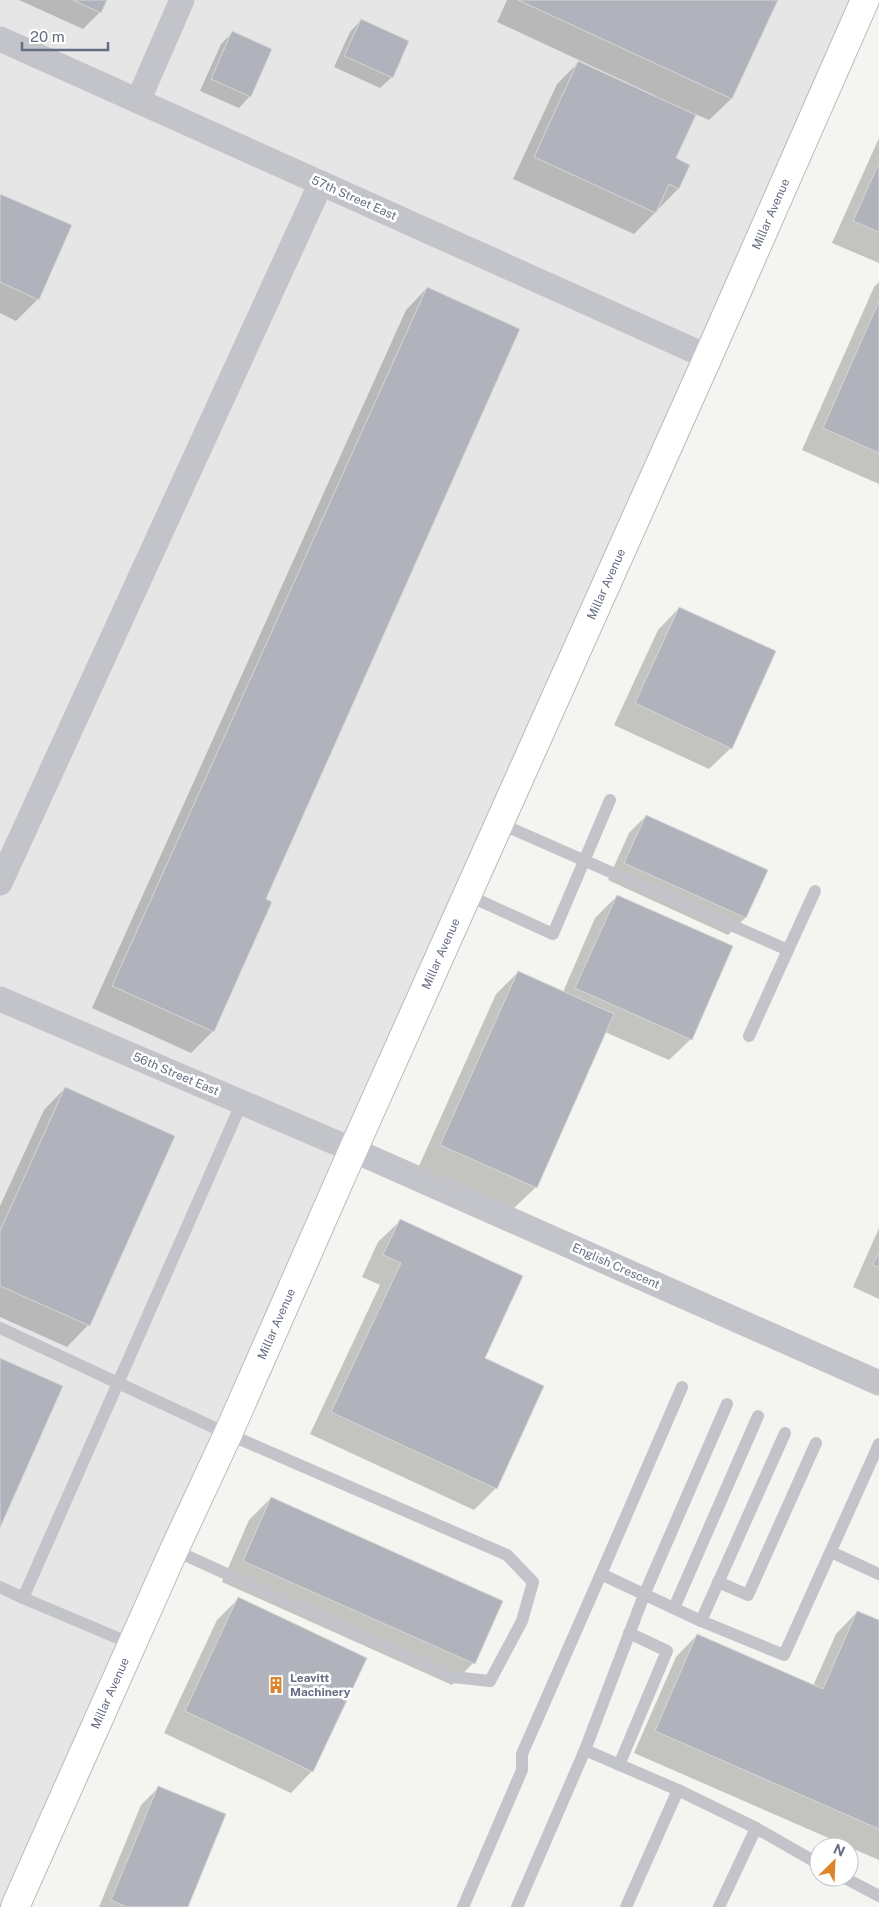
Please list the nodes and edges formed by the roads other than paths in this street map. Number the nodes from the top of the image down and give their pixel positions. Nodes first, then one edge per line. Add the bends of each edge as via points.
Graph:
1 (182, 0) edge
2 (865, 0) edge
3 (0, 39) edge
4 (138, 101) junction
5 (321, 183) junction
6 (708, 357) junction
7 (610, 800) dead end
8 (499, 822) junction
9 (584, 860) junction
10 (0, 882) edge
11 (815, 891) dead end
12 (467, 895) junction
13 (788, 950) junction
14 (0, 998) edge
15 (749, 1036) dead end
16 (242, 1102) junction
17 (353, 1150) junction
18 (0, 1328) edge
19 (118, 1383) junction
20 (879, 1383) edge
21 (682, 1387) dead end
22 (727, 1404) dead end
23 (758, 1416) dead end
24 (785, 1433) dead end
25 (228, 1434) junction
26 (816, 1443) dead end
27 (879, 1444) edge
28 (874, 1468) edge
29 (174, 1550) junction
30 (831, 1552) junction
31 (601, 1574) junction
32 (879, 1574) edge
33 (718, 1582) junction
34 (0, 1586) edge
35 (644, 1595) junction
36 (23, 1598) junction
37 (674, 1608) junction
38 (701, 1621) junction
39 (629, 1633) junction
40 (132, 1644) junction
41 (585, 1750) junction
42 (619, 1765) junction
43 (678, 1790) junction
44 (756, 1828) junction
45 (809, 1858) edge
46 (859, 1885) edge
47 (879, 1896) edge
48 (15, 1907) edge
49 (463, 1907) edge
50 (517, 1907) edge
51 (626, 1907) edge
52 (719, 1907) edge

1 - 4 street
2 - 6 street, Millar Avenue
3 - 4 street, 57th Street East
4 - 5 street, 57th Street East
5 - 6 street, 57th Street East
5 - 10 street
6 - 8 street, Millar Avenue
7 - 9 lane
8 - 9 lane
8 - 12 street, Millar Avenue
9 - 12 lane via 552,934
9 - 13 lane
11 - 13 lane
12 - 17 street, Millar Avenue
13 - 15 lane
14 - 16 street, 56th Street East
16 - 17 street, 56th Street East
16 - 19 lane
17 - 20 street, English Crescent
17 - 25 street, Millar Avenue
18 - 19 lane
19 - 25 lane
19 - 36 lane
21 - 31 lane
22 - 35 lane
23 - 37 lane
24 - 33 lane
25 - 29 street, Millar Avenue
25 - 29 lane via 507,1555 533,1582 522,1621 490,1681 453,1677
26 - 33 lane via 748,1595
27 - 28 lane
28 - 30 lane
29 - 40 street, Millar Avenue
30 - 32 lane
30 - 38 lane via 784,1655
31 - 35 lane
31 - 49 lane via 522,1754 522,1770
33 - 38 lane
34 - 36 lane
35 - 37 lane
35 - 39 lane
36 - 40 lane
37 - 38 lane
39 - 41 lane
39 - 42 lane via 667,1651
40 - 48 street, Millar Avenue
41 - 42 lane
41 - 50 lane
42 - 43 lane
43 - 44 lane
43 - 51 lane
44 - 45 lane
44 - 52 lane
46 - 47 lane

